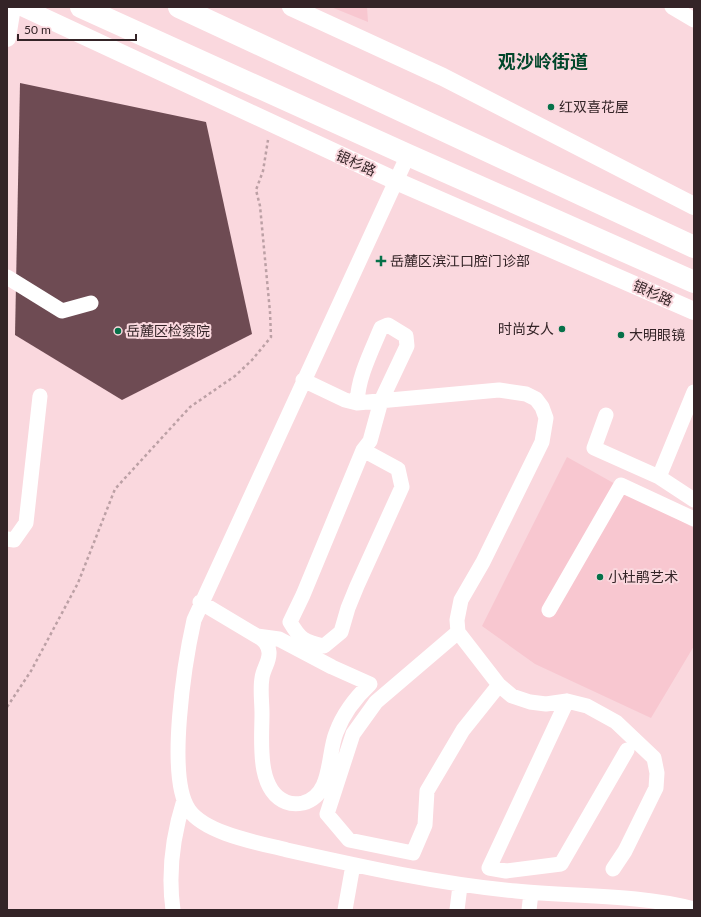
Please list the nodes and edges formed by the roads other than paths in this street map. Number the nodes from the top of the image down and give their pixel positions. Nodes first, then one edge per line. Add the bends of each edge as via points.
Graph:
1 (12, 7) edge
2 (22, 7) edge
3 (81, 7) edge
4 (179, 7) edge
5 (291, 7) edge
6 (672, 7) edge
7 (694, 20) edge
8 (7, 38) edge
9 (408, 155) junction
10 (396, 181) junction
11 (694, 206) edge
12 (694, 247) edge
13 (7, 277) edge
14 (694, 282) edge
15 (91, 303) dead end
16 (694, 311) edge
17 (303, 380) junction
18 (694, 392) edge
19 (40, 396) dead end
20 (381, 401) junction
21 (357, 403) junction
22 (606, 415) dead end
23 (363, 450) junction
24 (659, 477) junction
25 (694, 500) edge
26 (694, 519) edge
27 (7, 539) edge
28 (200, 602) junction
29 (549, 610) dead end
30 (458, 632) junction
31 (257, 636) junction
32 (499, 685) junction
33 (567, 701) junction
34 (627, 750) dead end
35 (184, 800) junction
36 (353, 865) junction
37 (613, 869) dead end
38 (460, 886) junction
39 (531, 893) junction
40 (694, 909) edge
41 (173, 910) edge
42 (345, 910) edge
43 (457, 910) edge
44 (529, 910) edge

1 - 8 street
2 - 10 street, 银杉路
3 - 9 main road, 银杉路
4 - 12 main road
5 - 11 street via 443,78
6 - 7 street
9 - 10 street
9 - 14 main road, 银杉路
10 - 16 street, 银杉路
10 - 17 street
13 - 15 street via 62,311
17 - 21 street
17 - 28 street
18 - 24 street
19 - 27 street via 26,523 14,540
20 - 21 street
20 - 21 street via 407,346 406,336 388,325 381,328 375,343 358,389
20 - 23 street via 370,442
20 - 30 street via 499,390 526,394 536,400 546,418 537,454 461,600 457,620
22 - 24 street via 594,448
23 - 23 street via 398,469 402,486 354,592 341,632 324,646 307,642 297,634 290,622
24 - 25 street
26 - 29 street via 621,485
28 - 31 street
28 - 35 street via 189,639 178,732 178,762
30 - 32 street
30 - 32 street via 376,702 353,734 327,814 348,840 412,853 425,825 427,791 463,730
31 - 31 street via 264,639 269,652 262,677 264,776 275,796 286,802 298,804 311,801 325,783 336,732 356,698 370,684 279,639
32 - 33 street via 512,696 530,702 546,704
33 - 34 street via 489,868 506,871 561,864
33 - 37 street via 587,706 616,722 654,758 656,788 625,851
35 - 36 street via 195,817 212,829 265,845
35 - 41 street via 176,825 173,854
36 - 38 street
36 - 42 street
38 - 39 street
38 - 43 street
39 - 40 street via 668,902
39 - 44 street

